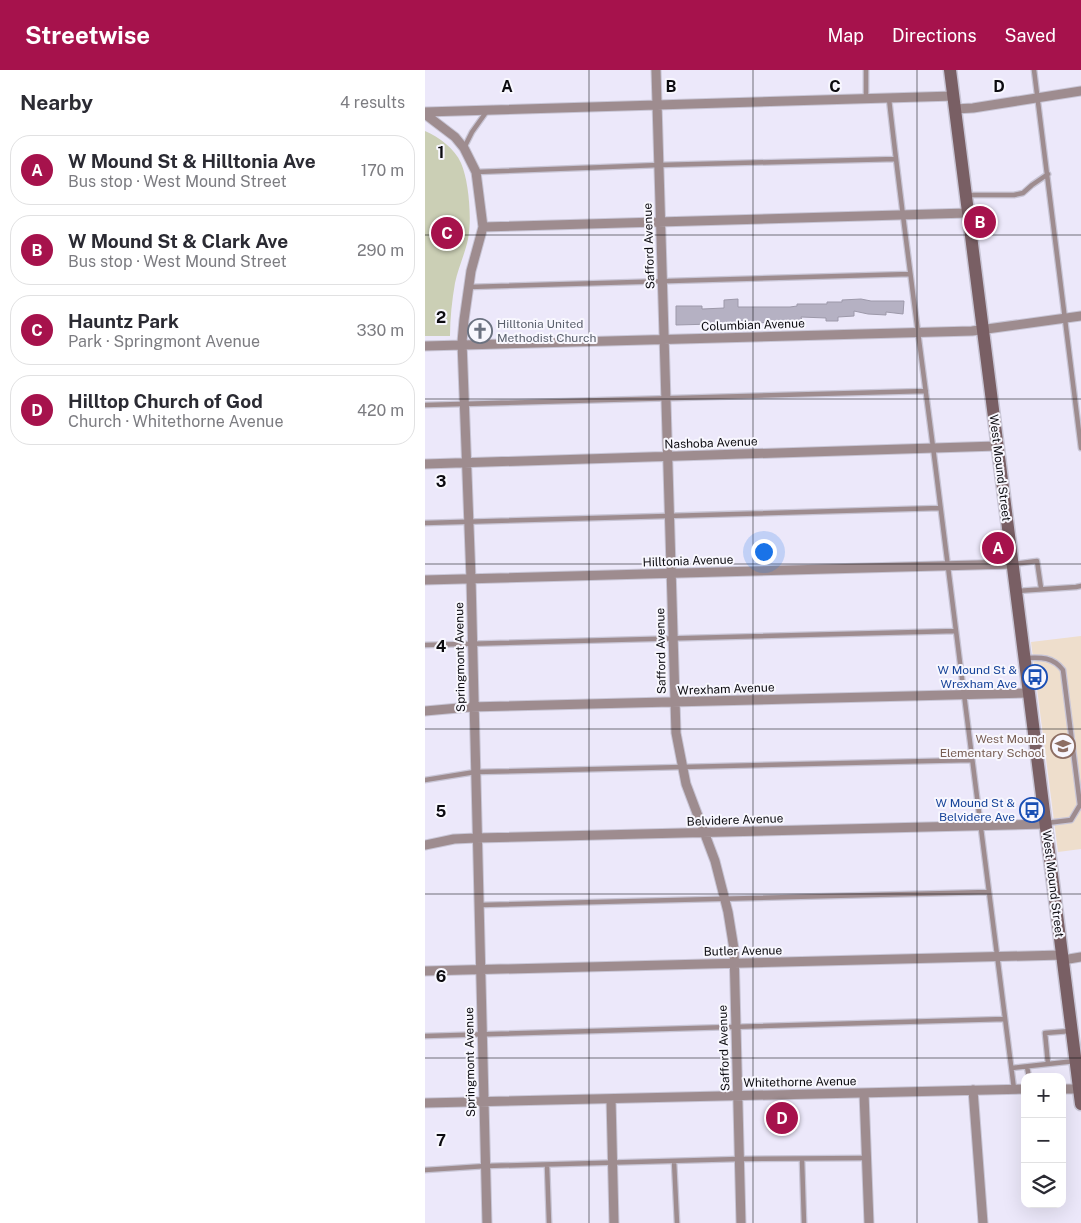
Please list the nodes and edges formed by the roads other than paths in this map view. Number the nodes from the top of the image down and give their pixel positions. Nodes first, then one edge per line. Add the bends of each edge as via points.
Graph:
1 (657, 70) edge
2 (866, 70) edge
3 (950, 70) edge
4 (1034, 70) edge
5 (1081, 92) edge
6 (1038, 98) junction
7 (866, 99) junction
8 (889, 99) junction
9 (954, 103) junction
10 (657, 105) junction
11 (488, 110) junction
12 (425, 113) edge
13 (464, 148) junction
14 (896, 159) junction
15 (659, 165) junction
16 (476, 172) junction
17 (1048, 174) junction
18 (966, 195) junction
19 (969, 214) junction
20 (903, 215) junction
21 (661, 222) junction
22 (483, 227) junction
23 (910, 274) junction
24 (663, 281) junction
25 (469, 287) junction
26 (1081, 316) edge
27 (1066, 318) junction
28 (982, 330) junction
29 (918, 332) junction
30 (665, 340) junction
31 (425, 346) edge
32 (462, 346) junction
33 (926, 391) junction
34 (667, 397) junction
35 (464, 404) junction
36 (425, 405) edge
37 (997, 446) junction
38 (933, 448) junction
39 (1081, 448) edge
40 (669, 457) junction
41 (466, 462) junction
42 (425, 464) edge
43 (940, 508) junction
44 (670, 515) junction
45 (425, 522) edge
46 (468, 522) junction
47 (1013, 564) junction
48 (947, 566) junction
49 (672, 574) junction
50 (471, 579) junction
51 (425, 580) edge
52 (1081, 586) edge
53 (1041, 588) junction
54 (1016, 591) junction
55 (955, 631) junction
56 (673, 638) junction
57 (472, 644) junction
58 (425, 645) edge
59 (1024, 658) junction
60 (1028, 693) junction
61 (963, 695) junction
62 (675, 702) junction
63 (473, 707) junction
64 (425, 711) edge
65 (971, 760) junction
66 (682, 766) junction
67 (475, 772) junction
68 (425, 780) edge
69 (1046, 824) junction
70 (979, 826) junction
71 (705, 833) junction
72 (476, 838) junction
73 (425, 844) edge
74 (988, 892) junction
75 (724, 899) junction
76 (479, 905) junction
77 (997, 957) junction
78 (1062, 957) junction
79 (1081, 957) edge
80 (734, 964) junction
81 (480, 970) junction
82 (425, 972) edge
83 (1005, 1019) junction
84 (736, 1027) junction
85 (1072, 1030) junction
86 (482, 1035) junction
87 (425, 1036) edge
88 (1076, 1061) junction
89 (1048, 1064) junction
90 (1027, 1067) junction
91 (1012, 1068) junction
92 (1028, 1073) edge
93 (1014, 1089) junction
94 (1021, 1089) edge
95 (1066, 1089) edge
96 (1080, 1089) edge
97 (973, 1090) junction
98 (864, 1093) junction
99 (738, 1096) junction
100 (611, 1099) junction
101 (483, 1102) junction
102 (425, 1103) edge
103 (1081, 1104) edge
104 (866, 1158) junction
105 (739, 1159) junction
106 (802, 1159) junction
107 (674, 1161) junction
108 (612, 1164) junction
109 (547, 1165) junction
110 (485, 1166) junction
111 (425, 1170) edge
112 (487, 1223) edge
113 (549, 1223) edge
114 (614, 1223) edge
115 (677, 1223) edge
116 (741, 1223) edge
117 (804, 1223) edge
118 (869, 1223) edge
119 (983, 1223) edge

1 - 10 street, Safford Avenue
2 - 7 lane
3 - 9 street, West Mound Street
4 - 6 lane
5 - 6 street
6 - 9 street via 973,108
6 - 17 lane
7 - 8 street
7 - 10 street
8 - 9 street
8 - 14 lane
9 - 18 street, West Mound Street
10 - 11 street
10 - 15 street, Safford Avenue
11 - 12 street
11 - 13 lane
12 - 13 street, Springmont Avenue
13 - 16 street, Springmont Avenue
14 - 15 lane
14 - 20 lane
15 - 16 lane
15 - 21 street, Safford Avenue
16 - 22 street, Springmont Avenue
17 - 18 lane via 1023,193
17 - 27 lane
18 - 19 street, West Mound Street
19 - 20 street
19 - 28 street, West Mound Street
20 - 21 street
20 - 23 lane
21 - 22 street
21 - 24 street, Safford Avenue
22 - 25 street, Springmont Avenue
23 - 24 lane
23 - 29 lane
24 - 25 lane
24 - 30 street, Safford Avenue
25 - 32 street, Springmont Avenue
26 - 27 street, Columbian Avenue
27 - 28 street, Columbian Avenue
27 - 39 lane
28 - 29 street, Columbian Avenue
28 - 37 street, West Mound Street
29 - 30 street, Columbian Avenue
29 - 33 lane
30 - 32 street, Columbian Avenue
30 - 34 street, Safford Avenue
31 - 32 street, Columbian Avenue
32 - 35 street, Springmont Avenue
33 - 34 lane
33 - 38 lane
34 - 35 lane
34 - 40 street, Safford Avenue
35 - 36 lane
35 - 41 street, Springmont Avenue
37 - 38 street, Nashoba Avenue
37 - 47 street, West Mound Street
38 - 40 street, Nashoba Avenue
38 - 43 lane
40 - 41 street, Nashoba Avenue
40 - 44 street, Safford Avenue
41 - 42 street, Nashoba Avenue
41 - 46 street, Springmont Avenue
43 - 44 lane
43 - 48 lane
44 - 46 lane
44 - 49 street, Safford Avenue
45 - 46 lane
46 - 50 street, Springmont Avenue
47 - 48 street, Hilltonia Avenue
47 - 53 lane via 1037,561
47 - 54 street, West Mound Street
48 - 49 street, Hilltonia Avenue
48 - 55 lane
49 - 50 street, Hilltonia Avenue
49 - 56 street, Safford Avenue
50 - 51 street, Hilltonia Avenue
50 - 57 street, Springmont Avenue
52 - 53 lane
53 - 54 lane
54 - 59 street, West Mound Street
55 - 56 lane
55 - 61 lane
56 - 57 lane
56 - 62 street, Safford Avenue
57 - 58 lane
57 - 63 street, Springmont Avenue
59 - 60 street, West Mound Street
59 - 69 lane via 1048,658 1063,670 1080,805 1071,820
60 - 61 street, Wrexham Avenue
60 - 69 street, West Mound Street
61 - 62 street, Wrexham Avenue
61 - 65 lane
62 - 63 street, Wrexham Avenue
62 - 66 street, Safford Avenue
63 - 64 street, Wrexham Avenue
63 - 67 street, Springmont Avenue
65 - 66 lane
65 - 70 lane
66 - 67 lane
66 - 71 street, Safford Avenue
67 - 68 lane
67 - 72 street, Springmont Avenue
69 - 70 street, Belvidere Avenue
69 - 78 street, West Mound Street
70 - 71 street, Belvidere Avenue
70 - 74 lane
71 - 72 street, Belvidere Avenue
71 - 75 street, Safford Avenue
72 - 73 street, Belvidere Avenue
72 - 76 street, Springmont Avenue
74 - 75 lane
74 - 77 lane
75 - 76 lane
75 - 80 street, Safford Avenue
76 - 81 street, Springmont Avenue
77 - 78 street, Butler Avenue
77 - 80 street, Butler Avenue
77 - 83 lane
78 - 79 street, Butler Avenue
78 - 85 street, West Mound Street
80 - 81 street, Butler Avenue
80 - 84 street, Safford Avenue
81 - 82 street, Butler Avenue
81 - 86 street, Springmont Avenue
83 - 84 lane
83 - 91 lane
84 - 86 lane
84 - 99 street, Safford Avenue
85 - 88 street, West Mound Street
85 - 89 lane via 1045,1033
86 - 87 lane
86 - 101 street, Springmont Avenue
88 - 89 lane
88 - 96 street, West Mound Street
89 - 90 lane
90 - 91 lane
90 - 92 lane
91 - 93 lane
93 - 94 street, Whitethorne Avenue
93 - 97 street, Whitethorne Avenue
95 - 96 street
96 - 103 street, West Mound Street
97 - 98 street, Whitethorne Avenue
97 - 119 street
98 - 99 street, Whitethorne Avenue
98 - 104 street
99 - 100 street, Whitethorne Avenue
99 - 105 street, Safford Avenue
100 - 101 street, Whitethorne Avenue
100 - 108 street
101 - 102 street, Whitethorne Avenue
101 - 110 street, Springmont Avenue
104 - 106 lane
104 - 118 street
105 - 106 lane
105 - 107 lane
105 - 116 street, Safford Avenue
106 - 117 lane
107 - 108 lane
107 - 115 lane
108 - 109 lane
108 - 114 street
109 - 110 lane
109 - 113 lane
110 - 111 lane
110 - 112 street, Springmont Avenue

